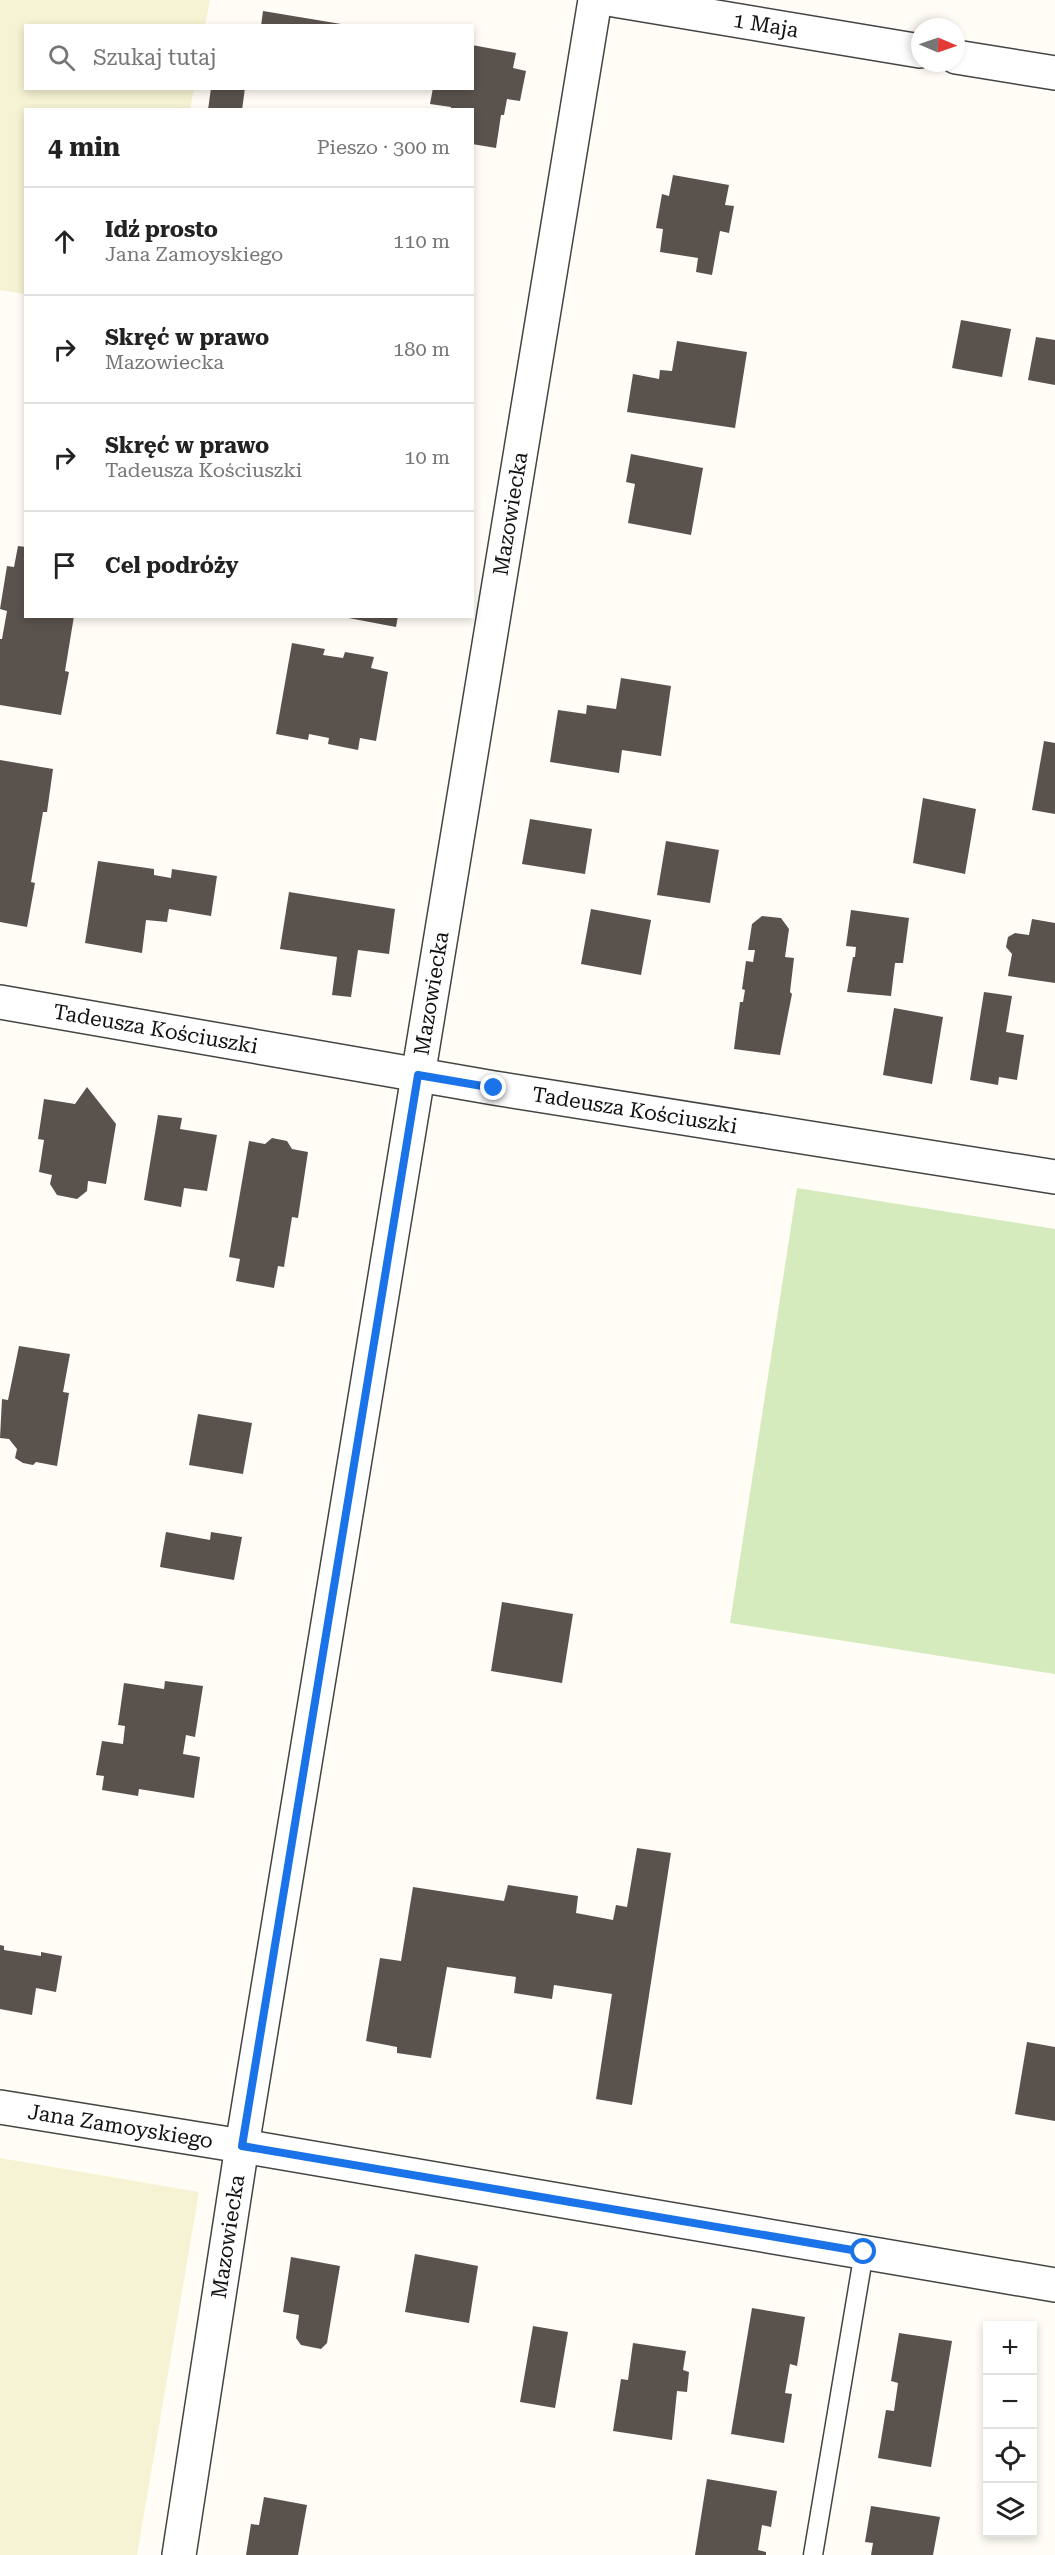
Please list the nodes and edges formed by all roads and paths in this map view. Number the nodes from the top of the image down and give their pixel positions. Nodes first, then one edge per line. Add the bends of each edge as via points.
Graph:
1 (595, 0) edge
2 (614, 0) edge
3 (911, 50) edge
4 (965, 58) edge
5 (1055, 73) edge
6 (0, 1002) edge
7 (418, 1075) junction
8 (1055, 1177) edge
9 (0, 2107) edge
10 (242, 2146) junction
11 (864, 2252) junction
12 (1055, 2285) edge
13 (179, 2555) edge
14 (813, 2555) edge

1 - 7 street, Mazowiecka
2 - 3 street, 1 Maja
4 - 5 street
6 - 7 street, Tadeusza Kościuszki
7 - 8 street, Tadeusza Kościuszki
7 - 10 street, Mazowiecka
9 - 10 street, Jana Zamoyskiego
10 - 11 street, Jana Zamoyskiego
10 - 13 street, Mazowiecka
11 - 12 street, Jana Zamoyskiego
11 - 14 lane

